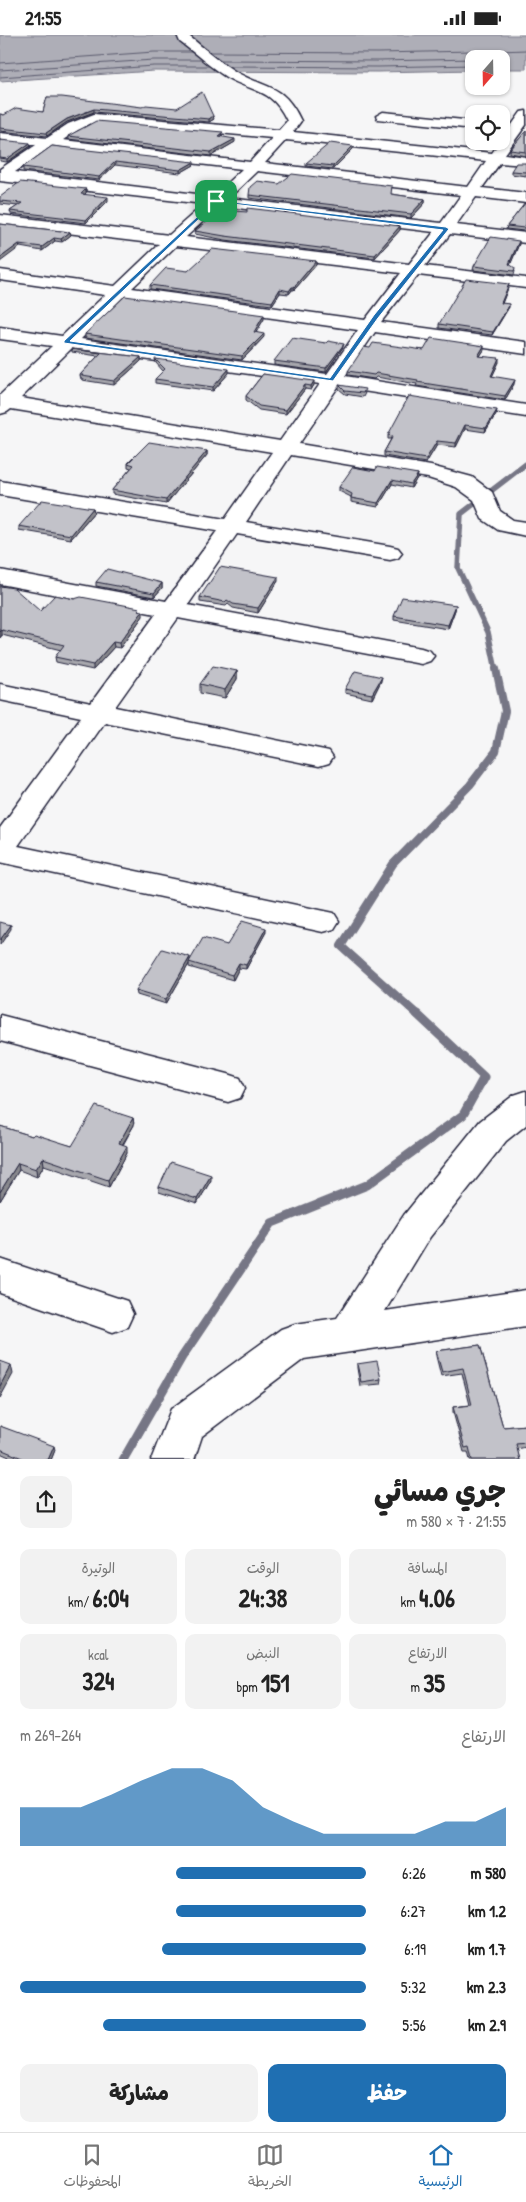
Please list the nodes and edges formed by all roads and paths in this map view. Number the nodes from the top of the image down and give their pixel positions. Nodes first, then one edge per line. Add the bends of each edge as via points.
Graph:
1 (183, 35) edge
2 (383, 116) dead end
3 (465, 124) edge
4 (517, 126) edge
5 (283, 135) junction
6 (0, 137) edge
7 (49, 142) junction
8 (494, 158) junction
9 (526, 161) edge
10 (253, 166) junction
11 (0, 176) edge
12 (472, 192) junction
13 (526, 198) edge
14 (216, 201) junction
15 (0, 220) edge
16 (446, 229) junction
17 (526, 238) edge
18 (172, 242) junction
19 (411, 271) junction
20 (0, 275) edge
21 (526, 283) edge
22 (118, 293) junction
23 (368, 328) junction
24 (1, 333) edge
25 (66, 342) junction
26 (526, 348) edge
27 (331, 380) junction
28 (2, 403) edge
29 (526, 411) edge
30 (285, 448) junction
31 (0, 488) edge
32 (231, 527) junction
33 (526, 529) edge
34 (390, 553) dead end
35 (0, 577) edge
36 (172, 609) junction
37 (421, 655) dead end
38 (0, 692) edge
39 (98, 711) junction
40 (319, 757) dead end
41 (0, 851) edge
42 (323, 921) dead end
43 (0, 1028) edge
44 (228, 1088) dead end
45 (526, 1105) edge
46 (0, 1276) edge
47 (526, 1308) edge
48 (113, 1314) dead end
49 (350, 1332) junction
50 (172, 1459) edge

1 - 5 street via 233,75 283,99 294,121
2 - 3 street
4 - 8 street
5 - 7 street via 94,118
5 - 8 street
5 - 10 street
6 - 7 street
7 - 10 street
7 - 11 street
8 - 9 street
8 - 12 street
10 - 12 street
10 - 14 street
11 - 14 street
12 - 13 street
12 - 16 street
14 - 16 street
14 - 18 street
15 - 18 street
16 - 17 street
16 - 19 street
18 - 19 street
18 - 22 street
19 - 21 street
19 - 23 street
20 - 22 street
22 - 23 street
22 - 25 street
23 - 26 street
23 - 27 street
24 - 25 street
25 - 27 street
25 - 28 street
27 - 29 street
27 - 30 street
28 - 30 street
30 - 32 street
30 - 33 street via 430,472 464,483 484,497 490,514 506,525
31 - 32 street
32 - 34 street
32 - 36 street
35 - 36 street
36 - 37 street
36 - 39 street
38 - 39 street
39 - 40 street
39 - 41 street
41 - 42 street
43 - 44 street
45 - 49 street via 493,1131 417,1226
46 - 48 street
47 - 49 street
49 - 50 street via 295,1341 186,1423

